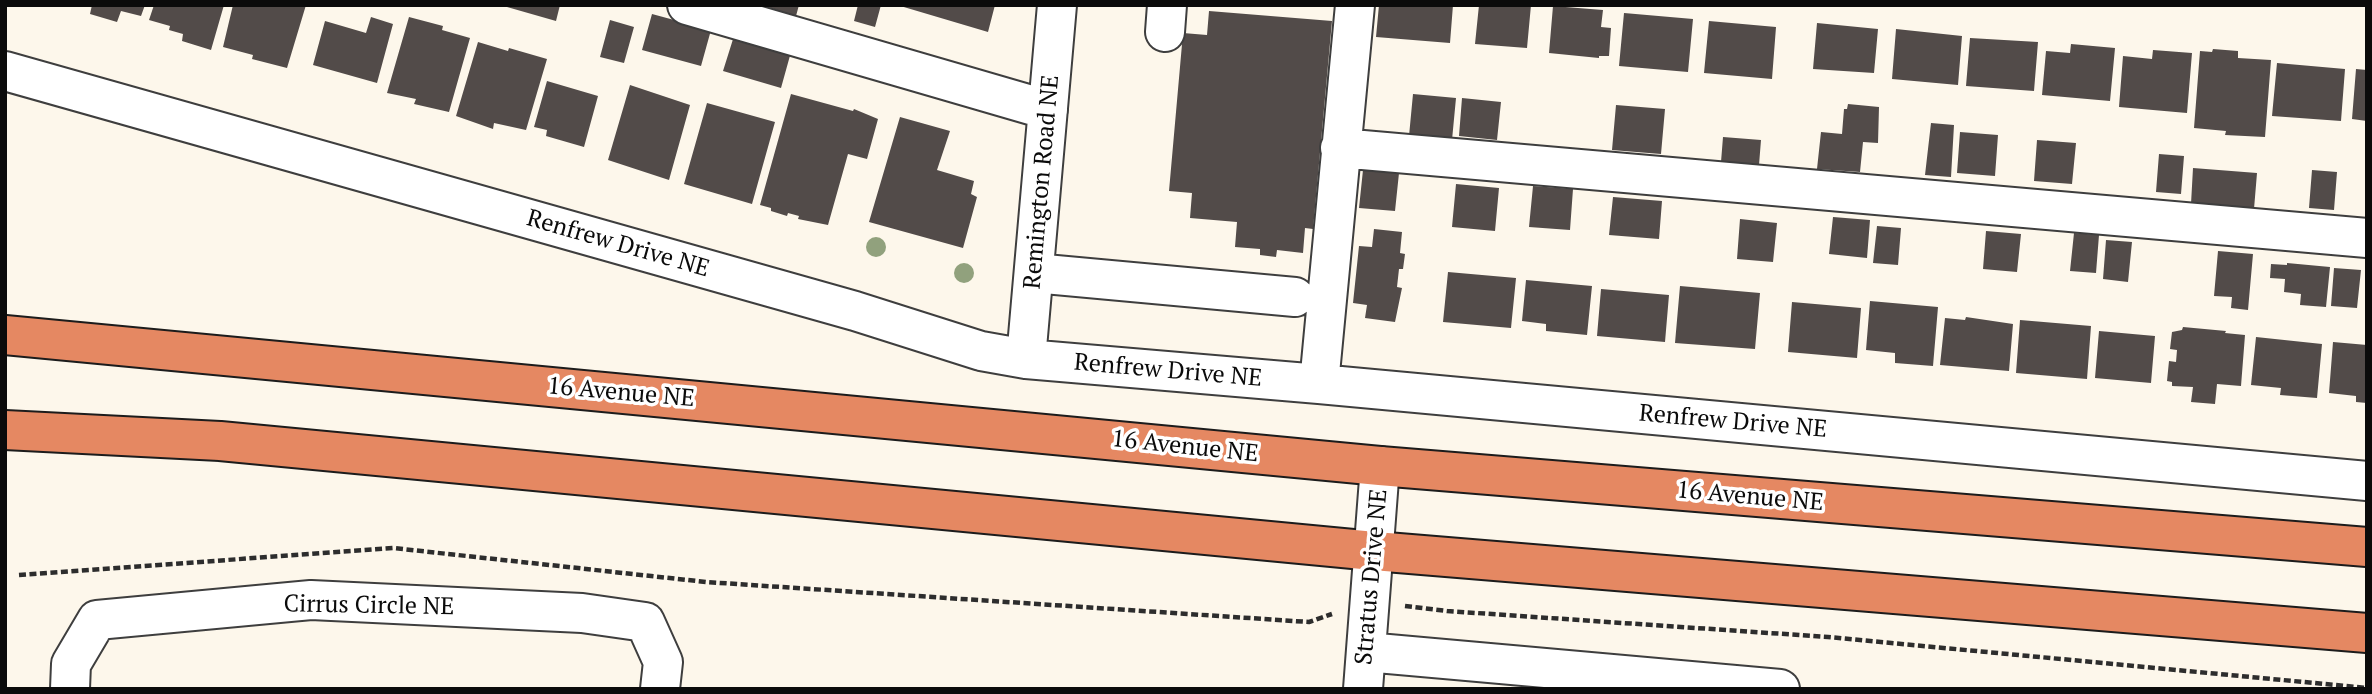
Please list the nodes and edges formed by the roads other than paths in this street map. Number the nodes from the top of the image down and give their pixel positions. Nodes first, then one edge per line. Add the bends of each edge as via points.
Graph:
1 (687, 5) edge
2 (1057, 5) edge
3 (1355, 5) edge
4 (5, 71) edge
5 (1048, 110) junction
6 (1340, 148) junction
7 (2367, 238) edge
8 (1034, 273) junction
9 (1295, 297) dead end
10 (5, 335) edge
11 (1026, 359) junction
12 (1319, 384) junction
13 (5, 430) edge
14 (1380, 466) junction
15 (2367, 481) edge
16 (2367, 547) edge
17 (1374, 551) junction
18 (2367, 633) edge
19 (1364, 671) edge
20 (71, 689) edge
21 (660, 689) edge
22 (1780, 689) edge

1 - 5 street
2 - 5 street, Remington Road NE
3 - 6 street
4 - 11 street, Renfrew Drive NE via 855,311 981,351
5 - 8 street, Remington Road NE
6 - 7 street
6 - 12 street
8 - 9 street
8 - 11 street, Remington Road NE
10 - 14 highway, 16 Avenue NE
11 - 12 street, Renfrew Drive NE
12 - 15 street, Renfrew Drive NE
13 - 17 highway via 234,442
14 - 16 highway, 16 Avenue NE
14 - 17 street, Stratus Drive NE
17 - 18 highway
17 - 19 street, Stratus Drive NE
19 - 22 street
20 - 21 street, Cirrus Circle NE via 71,664 97,620 312,600 582,613 645,622 663,662

